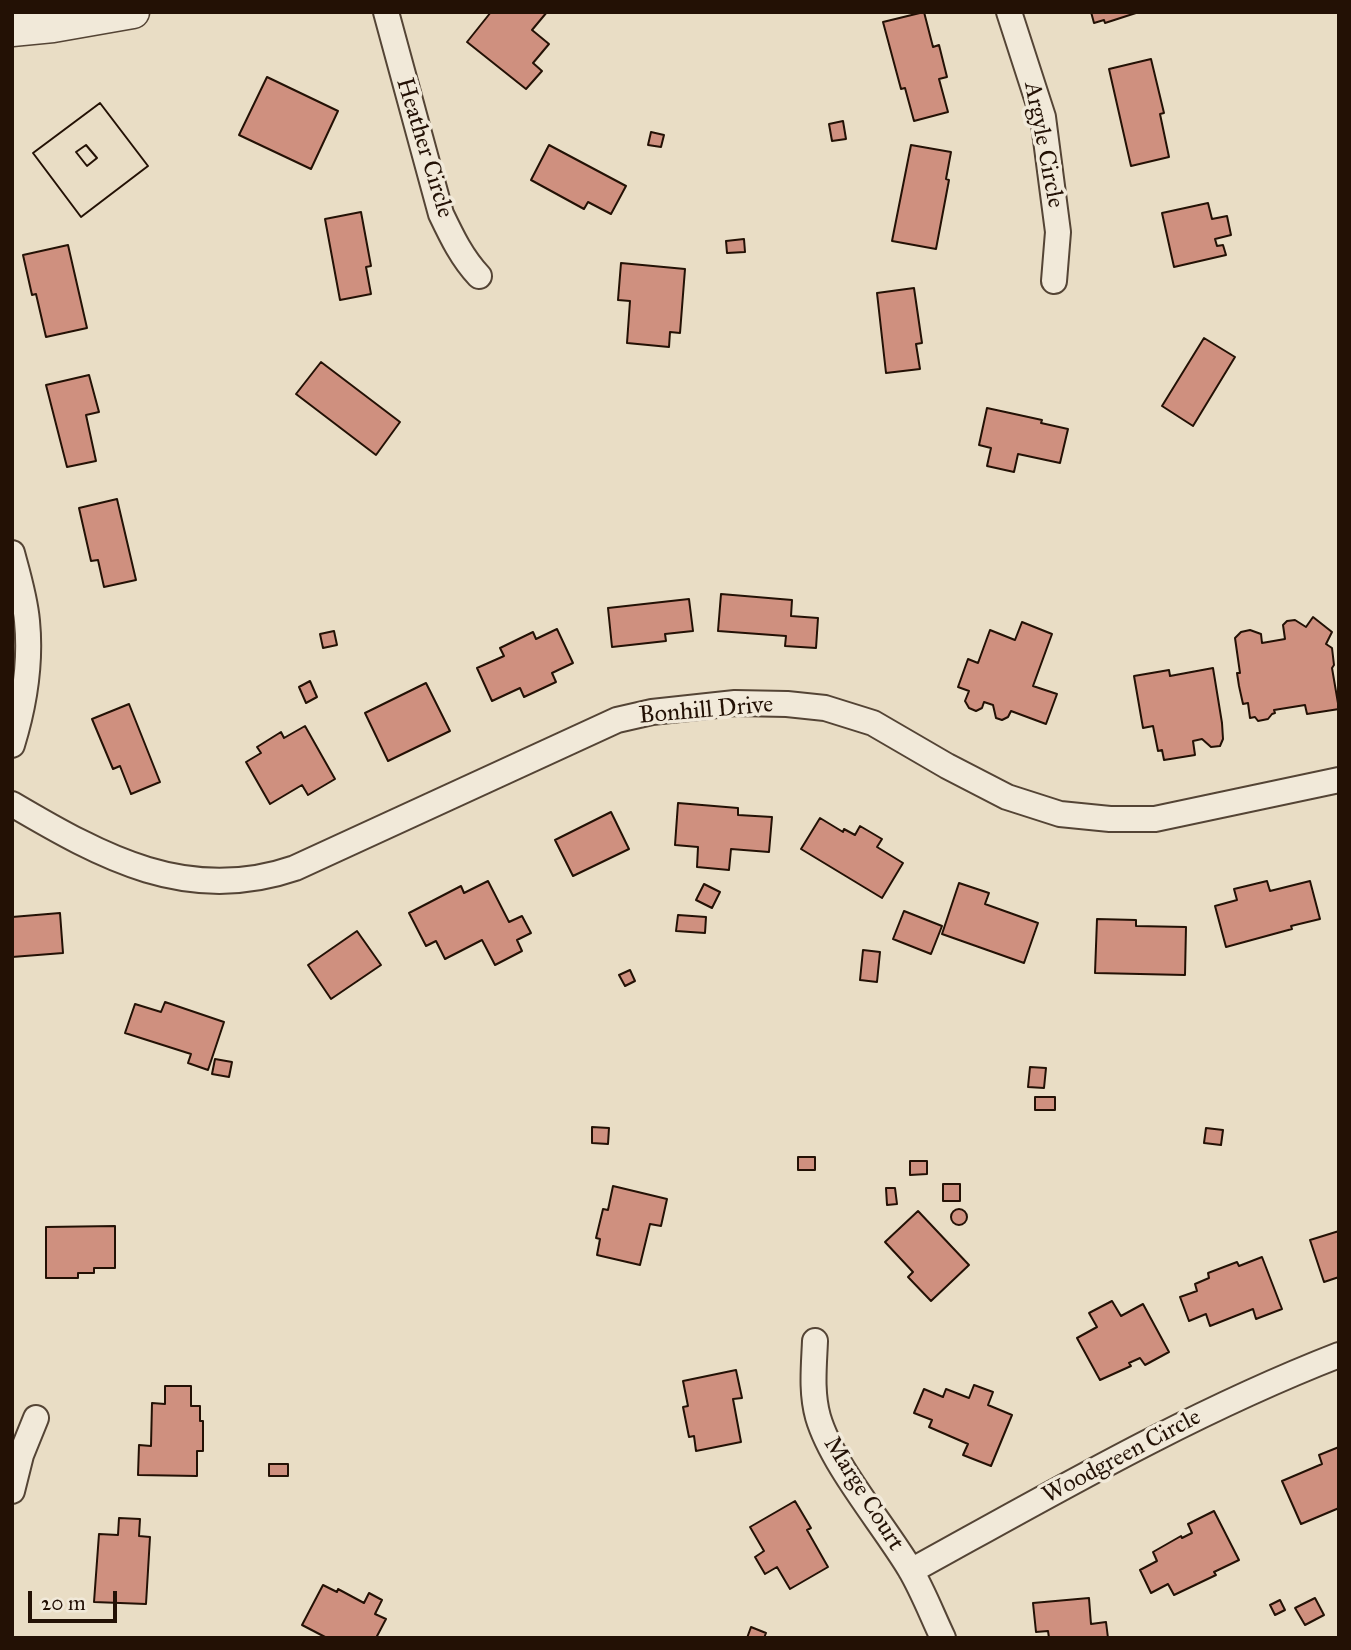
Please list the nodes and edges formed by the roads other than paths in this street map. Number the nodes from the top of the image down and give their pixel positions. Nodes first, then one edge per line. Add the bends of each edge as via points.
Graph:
1 (133, 12) edge
2 (386, 12) edge
3 (1009, 12) edge
4 (12, 30) edge
5 (479, 276) dead end
6 (1054, 281) dead end
7 (12, 553) edge
8 (12, 745) edge
9 (1339, 780) edge
10 (12, 804) edge
11 (815, 1341) dead end
12 (1339, 1355) edge
13 (36, 1418) dead end
14 (12, 1491) edge
15 (911, 1571) junction
16 (943, 1638) edge

1 - 4 street
2 - 5 street, Heather Circle via 442,214 455,243
3 - 6 street, Argyle Circle via 1043,117 1058,232
7 - 8 street via 28,622 28,664
9 - 10 street, Bonhill Drive via 1155,819 1060,814 1007,797 873,723 825,708 735,703 617,720 295,868 255,880 208,880 144,870 97,852
11 - 15 street, Marge Court via 813,1385 822,1430
12 - 15 street, Woodgreen Circle via 1224,1404
13 - 14 street
15 - 16 street, Marge Court

